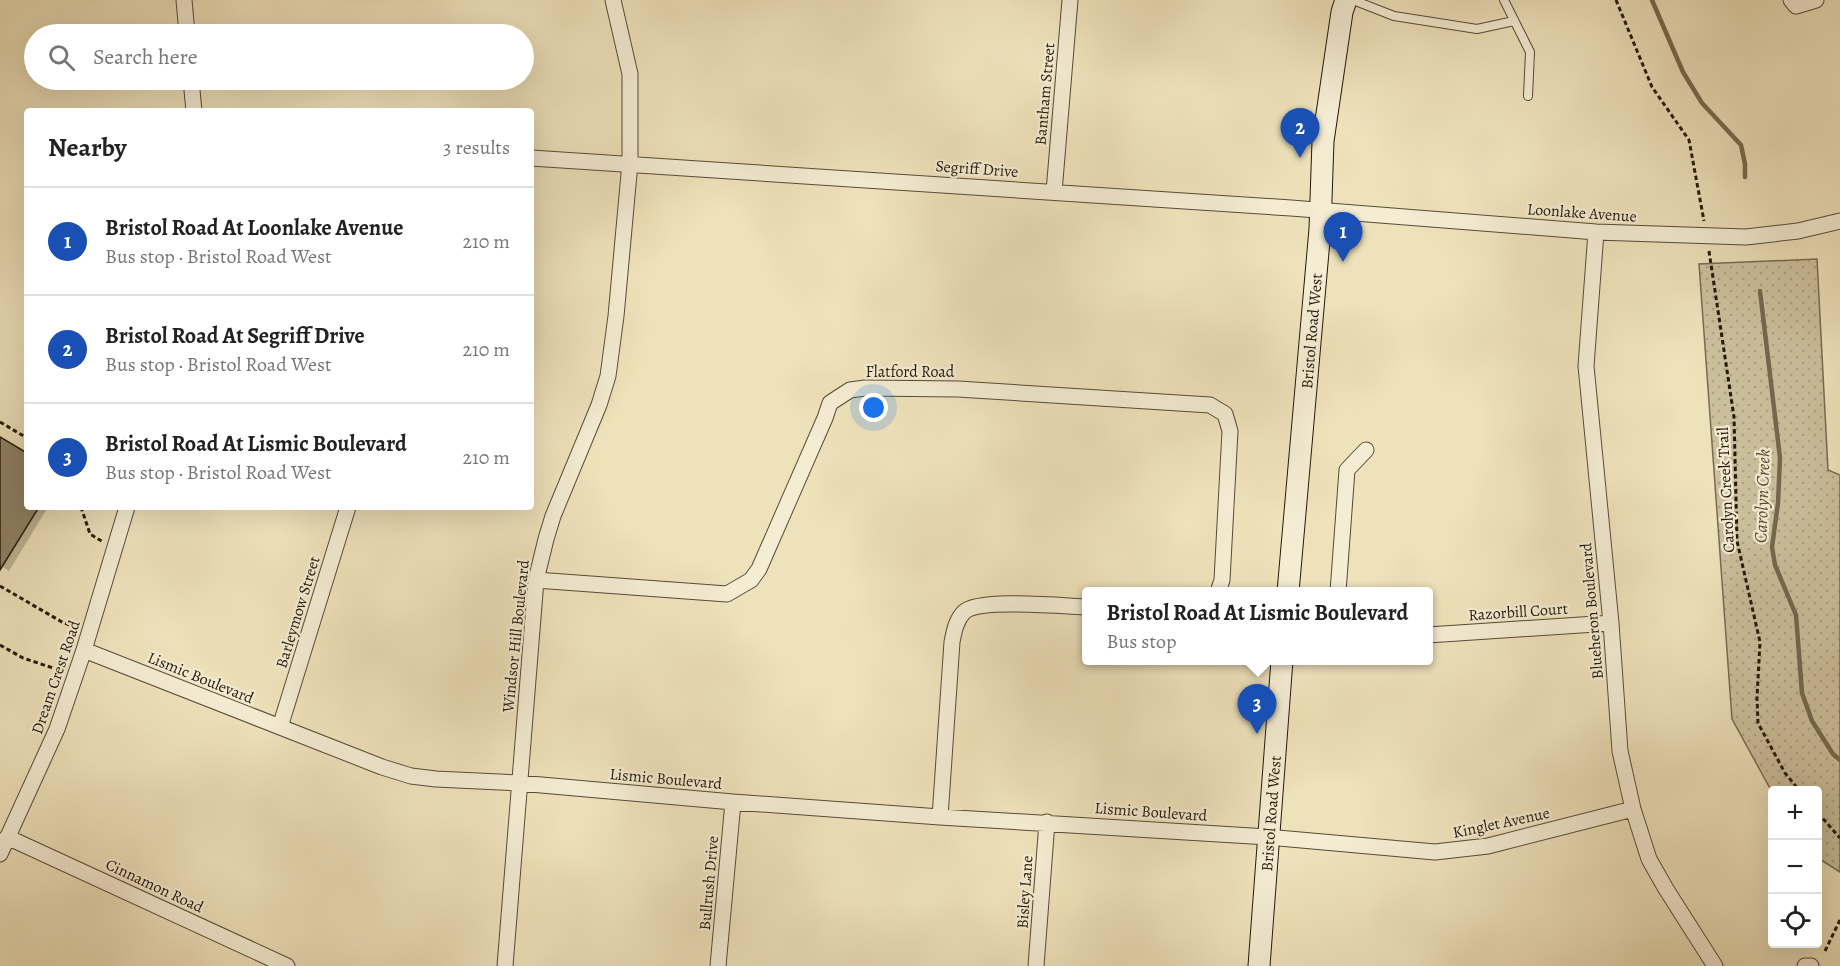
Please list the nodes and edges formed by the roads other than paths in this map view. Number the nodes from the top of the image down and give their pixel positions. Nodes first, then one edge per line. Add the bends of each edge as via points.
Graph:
1 (184, 0) edge
2 (613, 0) edge
3 (1070, 0) edge
4 (1346, 0) edge
5 (1353, 0) edge
6 (1504, 0) edge
7 (1791, 0) edge
8 (1816, 0) edge
9 (1514, 21) junction
10 (186, 24) edge
11 (192, 90) edge
12 (1527, 96) dead end
13 (194, 108) edge
14 (534, 158) edge
15 (630, 163) junction
16 (1054, 192) junction
17 (1321, 210) junction
18 (1840, 221) edge
19 (1596, 232) junction
20 (1366, 450) dead end
21 (126, 510) edge
22 (347, 510) edge
23 (536, 580) junction
24 (1219, 587) edge
25 (1288, 587) edge
26 (1338, 587) edge
27 (1082, 607) edge
28 (1611, 623) junction
29 (1433, 635) edge
30 (84, 650) junction
31 (1281, 665) edge
32 (280, 727) junction
33 (519, 783) junction
34 (733, 802) junction
35 (1633, 809) junction
36 (940, 816) junction
37 (1047, 822) junction
38 (7, 837) junction
39 (1268, 837) junction
40 (0, 854) edge
41 (287, 966) edge
42 (505, 966) edge
43 (718, 966) edge
44 (1036, 966) edge
45 (1259, 966) edge
46 (1715, 966) edge
47 (1805, 966) edge
48 (1811, 966) edge

1 - 10 street
2 - 15 street, Windsor Hill Boulevard via 630,74
3 - 16 street, Bantham Street
4 - 17 street, Bristol Road West via 1323,141
5 - 9 lane via 1394,16 1478,29
6 - 9 lane
7 - 8 street via 1796,6
9 - 12 lane via 1530,52
11 - 13 street
14 - 15 street
15 - 16 street, Segriff Drive
15 - 23 street, Windsor Hill Boulevard via 608,376 554,516
16 - 17 street, Segriff Drive
17 - 19 street, Loonlake Avenue
17 - 25 street, Bristol Road West
18 - 19 street, Loonlake Avenue via 1746,237
19 - 28 street, Blueheron Boulevard via 1586,366
20 - 26 street via 1347,470
21 - 30 street, Dream Crest Road
22 - 32 street, Barleymow Street
23 - 24 street, Flatford Road via 727,594 752,580 830,403 850,390 865,388 958,389 1210,405 1225,414 1230,431
23 - 33 street, Windsor Hill Boulevard
27 - 36 street via 983,604 965,611 955,626 952,642
28 - 29 street, Razorbill Court
28 - 35 street, Blueheron Boulevard via 1620,751
30 - 32 street, Lismic Boulevard
30 - 38 street, Dream Crest Road via 44,760
31 - 39 street, Bristol Road West
32 - 33 street, Lismic Boulevard via 411,776
33 - 34 street, Lismic Boulevard
33 - 42 street, Windsor Hill Boulevard
34 - 36 street, Lismic Boulevard
34 - 43 street, Bullrush Drive
35 - 39 street, Kinglet Avenue via 1488,846 1435,852
35 - 46 street, Blueheron Boulevard via 1649,859
36 - 37 street, Lismic Boulevard
37 - 39 street, Lismic Boulevard
37 - 44 street, Bisley Lane
38 - 40 street, Dream Crest Road
38 - 41 street, Cinnamon Road
39 - 45 street, Bristol Road West
47 - 48 street

